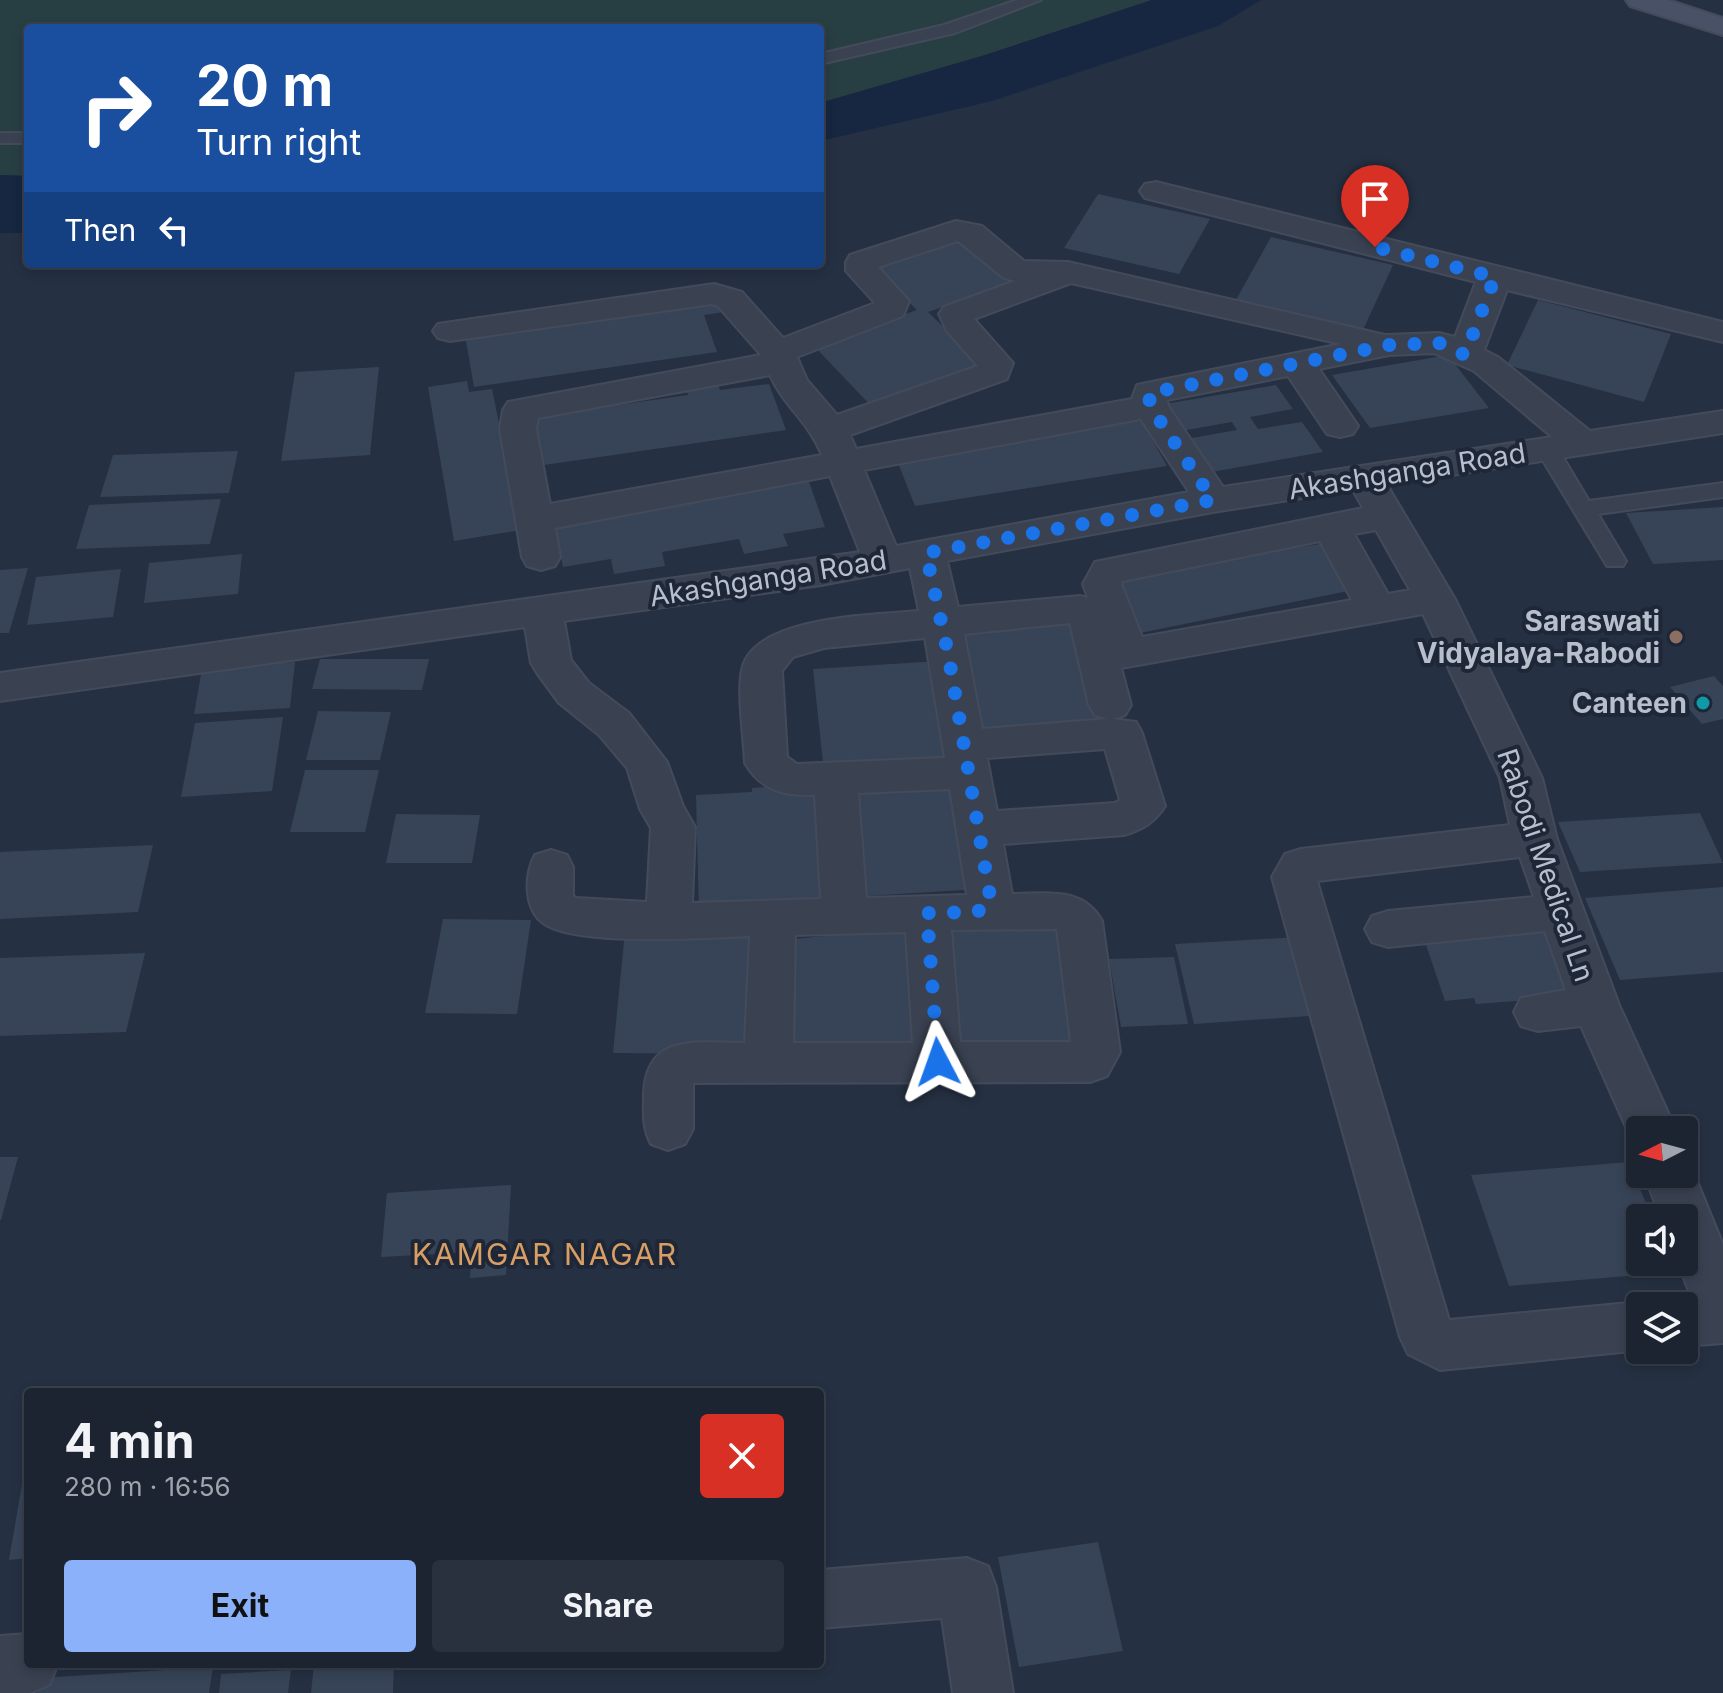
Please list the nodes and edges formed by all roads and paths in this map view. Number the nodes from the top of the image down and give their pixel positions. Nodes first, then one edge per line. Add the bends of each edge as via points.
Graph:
1 (1033, 0) edge
2 (1640, 0) edge
3 (1717, 0) edge
4 (1723, 2) edge
5 (1723, 27) edge
6 (824, 58) edge
7 (0, 138) edge
8 (24, 138) edge
9 (1156, 191) dead end
10 (1068, 272) junction
11 (1495, 277) junction
12 (450, 331) dead end
13 (1723, 332) edge
14 (1389, 345) junction
15 (1465, 355) junction
16 (780, 357) junction
17 (1297, 363) junction
18 (1150, 406) junction
19 (1723, 422) edge
20 (1340, 426) dead end
21 (837, 446) junction
22 (1565, 447) junction
23 (1364, 477) junction
24 (1723, 490) edge
25 (1213, 500) junction
26 (1581, 509) junction
27 (1386, 516) junction
28 (536, 519) junction
29 (1331, 527) junction
30 (926, 553) junction
31 (541, 557) dead end
32 (1615, 561) dead end
33 (883, 562) junction
34 (1435, 599) junction
35 (1375, 610) junction
36 (542, 611) junction
37 (942, 623) junction
38 (1113, 655) junction
39 (0, 687) edge
40 (1110, 705) dead end
41 (967, 759) junction
42 (835, 778) junction
43 (978, 829) junction
44 (1535, 839) junction
45 (551, 867) dead end
46 (977, 912) junction
47 (1561, 912) junction
48 (927, 913) junction
49 (845, 916) junction
50 (773, 918) junction
51 (669, 921) junction
52 (1388, 929) dead end
53 (1595, 1005) junction
54 (1538, 1012) dead end
55 (938, 1062) junction
56 (768, 1064) junction
57 (1645, 1116) edge
58 (668, 1129) dead end
59 (1675, 1188) edge
60 (1723, 1311) edge
61 (1723, 1319) edge
62 (1698, 1321) edge
63 (1626, 1327) edge
64 (824, 1599) edge
65 (24, 1664) edge
66 (0, 1666) edge
67 (983, 1693) edge

1 - 6 lane via 949,29
2 - 5 main road
3 - 4 main road
7 - 8 lane
9 - 11 street
10 - 14 street
10 - 16 street via 1016,271 971,233 956,231 862,262 862,271 892,301 891,309
10 - 21 street via 956,314 996,363 995,372
11 - 13 street
11 - 15 street
12 - 16 street via 714,294 730,299
14 - 15 street via 1439,343
14 - 17 street
15 - 22 street via 1486,364
16 - 21 street via 791,383
16 - 28 street via 521,410 518,429
17 - 18 street via 1149,393
17 - 20 street
18 - 21 street
18 - 25 street
19 - 22 street, Akashganga Road
21 - 28 street
21 - 33 street
22 - 23 street, Akashganga Road
22 - 26 lane
23 - 25 street, Akashganga Road
23 - 27 street, Rabodi Medical Ln
24 - 26 lane
25 - 30 street, Akashganga Road
26 - 32 lane
27 - 29 street
27 - 34 street, Rabodi Medical Ln
28 - 31 street
29 - 35 street
29 - 38 street via 1109,571 1102,584
30 - 33 street, Akashganga Road
30 - 37 street
33 - 36 street, Akashganga Road
34 - 35 street
34 - 44 street, Rabodi Medical Ln via 1521,778
35 - 38 street
36 - 39 street, Akashganga Road
36 - 51 street via 551,663 574,693 614,724 646,762 673,827
37 - 38 street via 1080,609
37 - 41 street
37 - 42 street via 822,634 779,647 762,669 766,763 788,780
38 - 40 street
41 - 42 street
41 - 43 street
41 - 43 street via 1121,733 1143,806 1124,819
42 - 49 street
43 - 46 street via 991,902
44 - 47 street, Rabodi Medical Ln
44 - 63 street via 1301,866 1294,877 1427,1337 1440,1345
45 - 51 street via 551,903 563,913
46 - 48 street
46 - 55 street via 1067,911 1079,921 1096,1052 1090,1062
47 - 52 street
47 - 53 street, Rabodi Medical Ln
48 - 49 street
48 - 55 street
49 - 50 street
50 - 51 street
50 - 56 street
53 - 54 street
53 - 57 street, Rabodi Medical Ln
55 - 56 street
56 - 58 street via 683,1063 669,1074
59 - 60 street
61 - 62 street
64 - 67 street via 967,1587
65 - 66 street

